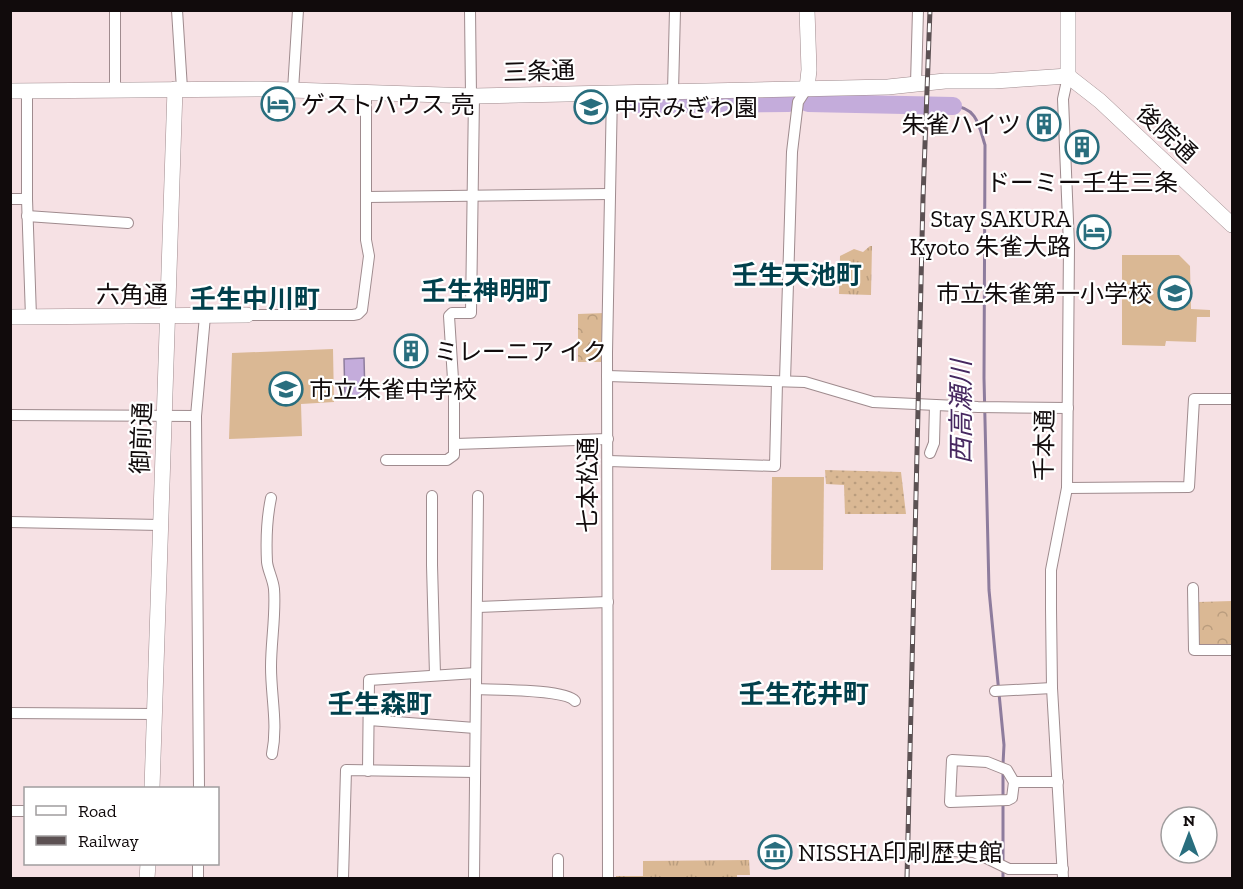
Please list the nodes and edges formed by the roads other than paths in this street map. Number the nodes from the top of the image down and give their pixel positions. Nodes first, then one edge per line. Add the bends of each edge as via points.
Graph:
1 (115, 10) edge
2 (177, 10) edge
3 (298, 10) edge
4 (470, 10) edge
5 (675, 10) edge
6 (807, 10) edge
7 (918, 10) edge
8 (1068, 10) edge
9 (1068, 76) junction
10 (916, 84) junction
11 (807, 88) junction
12 (178, 89) junction
13 (293, 90) junction
14 (115, 91) junction
15 (673, 91) junction
16 (10, 92) edge
17 (27, 92) junction
18 (612, 92) junction
19 (366, 93) junction
20 (473, 96) junction
21 (609, 194) junction
22 (473, 195) junction
23 (367, 196) junction
24 (10, 199) edge
25 (27, 200) junction
26 (27, 216) junction
27 (128, 223) dead end
28 (1233, 225) edge
29 (247, 315) joint
30 (205, 316) junction
31 (10, 317) edge
32 (32, 317) junction
33 (167, 317) junction
34 (608, 376) junction
35 (781, 381) junction
36 (1233, 399) edge
37 (935, 405) junction
38 (1068, 408) junction
39 (10, 415) edge
40 (196, 416) junction
41 (164, 417) junction
42 (608, 439) junction
43 (455, 444) junction
44 (930, 453) dead end
45 (386, 460) dead end
46 (608, 461) junction
47 (1067, 489) junction
48 (432, 496) dead end
49 (478, 496) dead end
50 (271, 498) dead end
51 (10, 522) edge
52 (160, 525) junction
53 (1193, 588) dead end
54 (608, 602) junction
55 (477, 607) junction
56 (1233, 650) edge
57 (476, 674) junction
58 (435, 675) junction
59 (1052, 688) junction
60 (476, 689) junction
61 (1001, 690) dead end
62 (574, 701) dead end
63 (10, 713) edge
64 (154, 714) junction
65 (369, 720) junction
66 (475, 728) junction
67 (272, 754) dead end
68 (368, 771) junction
69 (475, 772) junction
70 (1058, 782) junction
71 (1014, 783) junction
72 (152, 787) edge
73 (199, 787) edge
74 (951, 851) dead end
75 (558, 859) dead end
76 (1063, 874) edge
77 (343, 879) edge
78 (474, 879) edge
79 (558, 879) edge
80 (608, 879) edge

1 - 14 street
2 - 12 street, 御前通
3 - 13 street
4 - 20 street
5 - 15 street
6 - 11 street
7 - 10 street
8 - 9 street, 千本通
9 - 10 street, 三条通
9 - 28 street, 後院通
9 - 38 street, 千本通 via 1064,99 1069,244
10 - 11 street, 三条通
11 - 15 street, 三条通
11 - 35 street via 798,102 792,152
12 - 13 street, 三条通
12 - 14 street, 三条通
12 - 33 street, 御前通
13 - 19 street, 三条通
14 - 17 street, 三条通
15 - 18 street, 三条通
16 - 17 street, 三条通
17 - 25 street
18 - 20 street, 三条通
18 - 21 street, 七本松通
19 - 20 street, 三条通
19 - 23 street
20 - 22 street
21 - 22 street
21 - 34 street, 七本松通
22 - 23 street
22 - 43 street via 471,313 449,316
23 - 29 street, 六角通 via 369,256 361,312
24 - 25 street
25 - 26 street
26 - 27 street
26 - 32 street
29 - 30 street, 六角通
30 - 33 street, 六角通
30 - 40 street
31 - 32 street, 六角通
32 - 33 street, 六角通
33 - 41 street, 御前通
34 - 35 street
34 - 42 street, 七本松通
35 - 37 street via 816,384 873,402
35 - 46 street via 775,466
36 - 47 street via 1194,399 1189,487
37 - 38 street
37 - 44 street
38 - 47 street, 千本通
39 - 41 street
40 - 41 street
40 - 73 street
41 - 52 street, 御前通
42 - 43 street
42 - 46 street, 七本松通
43 - 45 street via 454,455 447,460
46 - 54 street, 七本松通
47 - 59 street, 千本通 via 1051,570
48 - 58 street
49 - 55 street
50 - 67 street via 267,564 274,596 271,665 276,725
51 - 52 street
52 - 64 street, 御前通
53 - 56 street via 1194,650
54 - 55 street
54 - 80 street, 七本松通
55 - 57 street
57 - 58 street
57 - 60 street
58 - 65 street via 369,680
59 - 61 street
59 - 70 street, 千本通
60 - 62 street via 569,695
60 - 66 street
63 - 64 street
64 - 72 street, 御前通
65 - 66 street
65 - 68 street
66 - 69 street
68 - 69 street
68 - 77 street via 345,770
69 - 78 street
70 - 71 street
70 - 76 street, 千本通
71 - 71 street via 1003,768 987,762 951,760 950,802 1012,798
74 - 76 street via 975,852 1009,869
75 - 79 street

